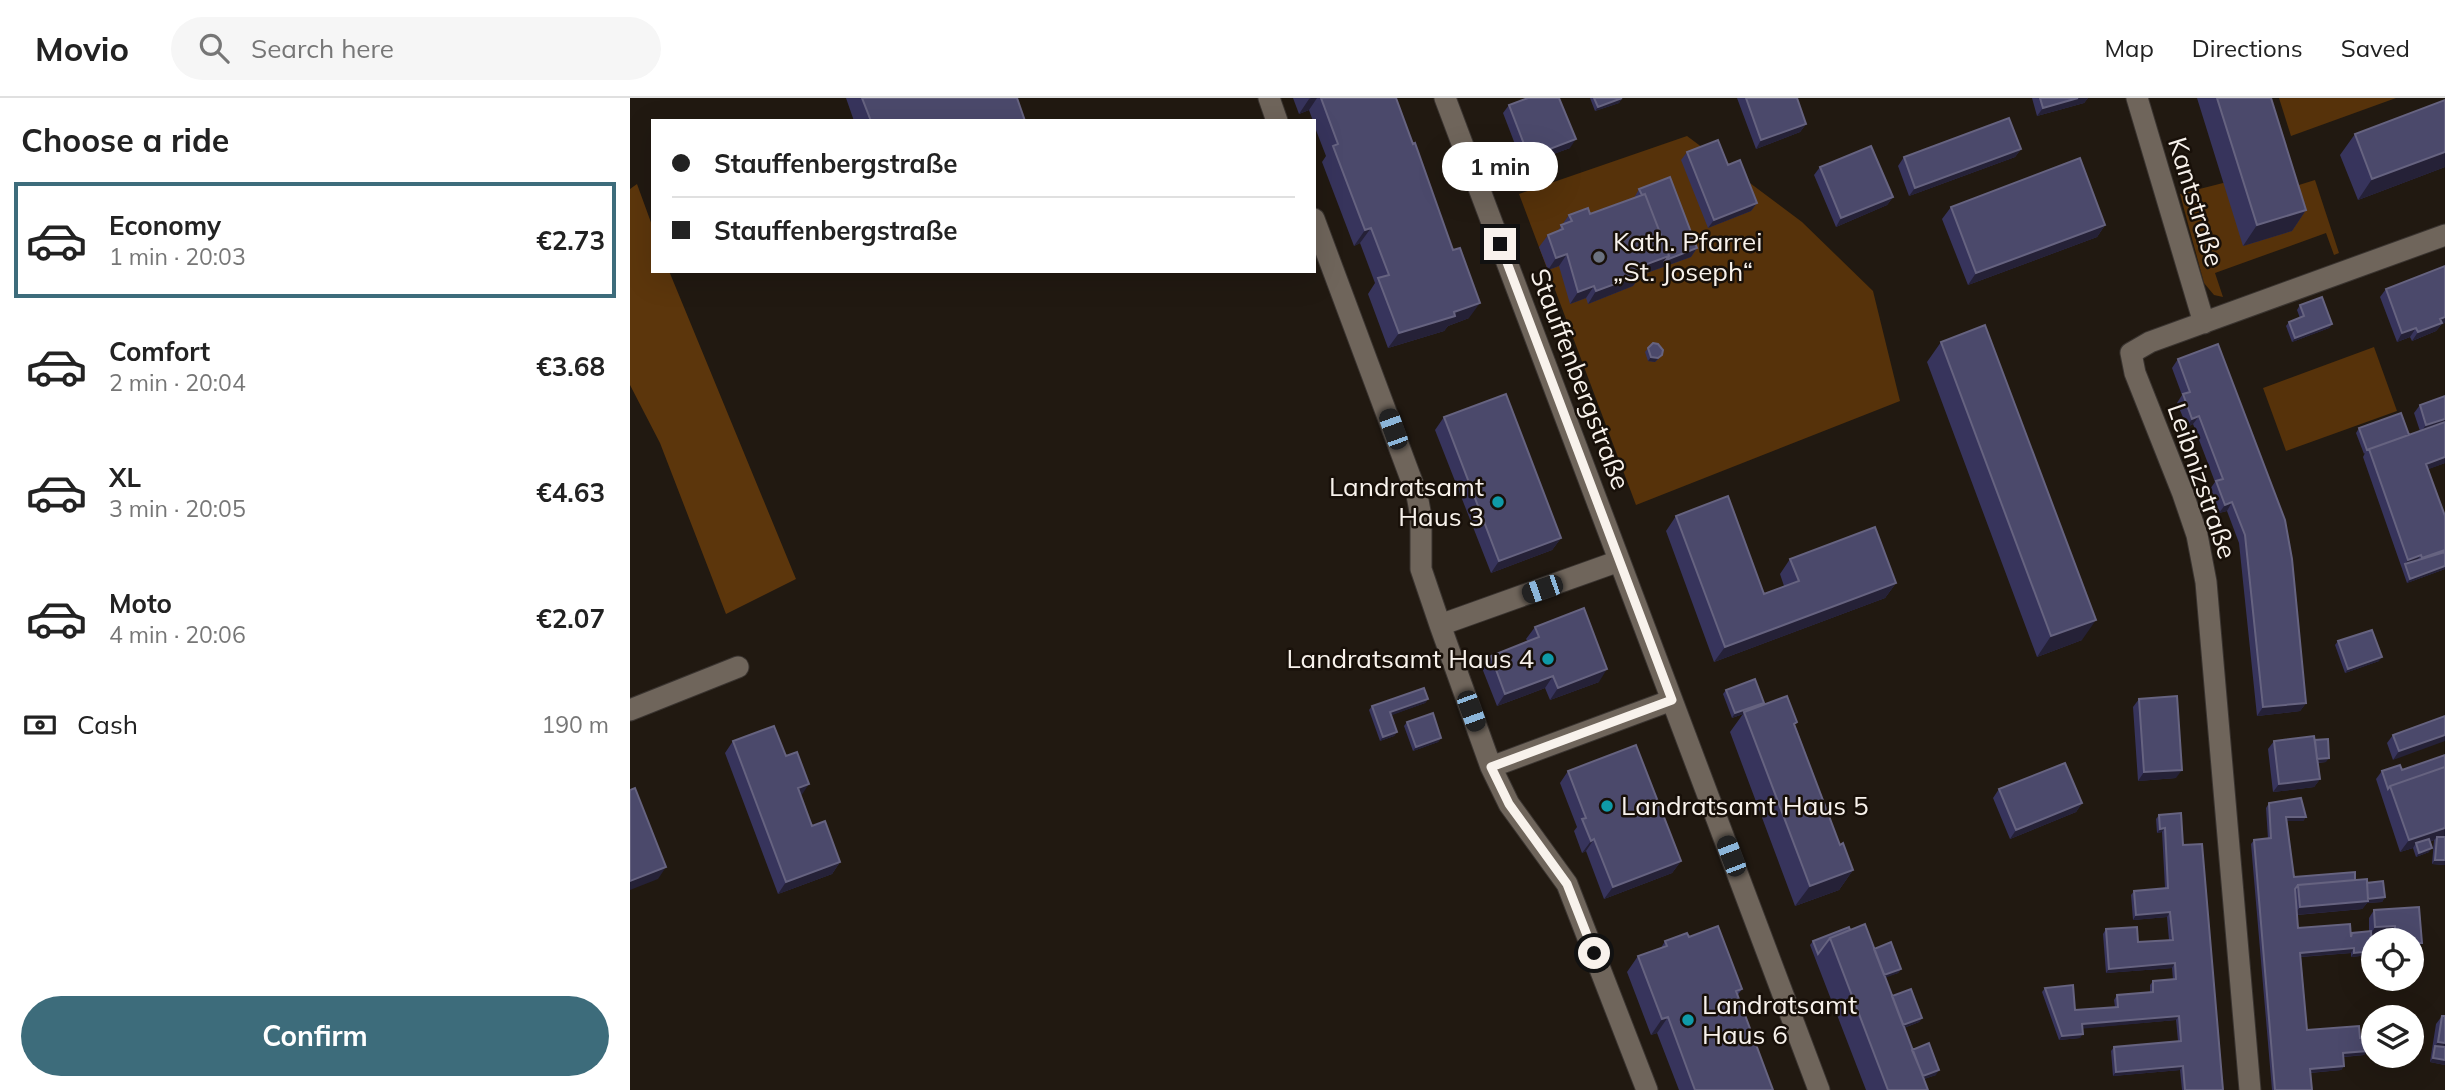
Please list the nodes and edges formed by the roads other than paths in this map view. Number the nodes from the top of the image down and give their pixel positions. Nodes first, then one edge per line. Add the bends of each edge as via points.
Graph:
1 (1269, 98) edge
2 (1445, 98) edge
3 (2137, 98) edge
4 (1276, 119) edge
5 (1316, 224) edge
6 (2445, 234) edge
7 (2204, 323) junction
8 (1619, 561) junction
9 (1440, 625) junction
10 (738, 667) dead end
11 (1672, 700) junction
12 (630, 710) edge
13 (1491, 767) junction
14 (1647, 1090) edge
15 (1819, 1090) edge
16 (2250, 1090) edge

1 - 4 street
2 - 8 street, Stauffenbergstraße
3 - 7 street, Kantstraße
5 - 9 street via 1417,495 1422,569
6 - 7 street, Leibnizstraße
7 - 16 street, Leibnizstraße via 2131,353 2197,535 2206,582
8 - 9 street
8 - 11 street, Stauffenbergstraße
9 - 13 street
10 - 12 street
11 - 13 street
11 - 15 street, Stauffenbergstraße
13 - 14 street via 1509,804 1567,884

